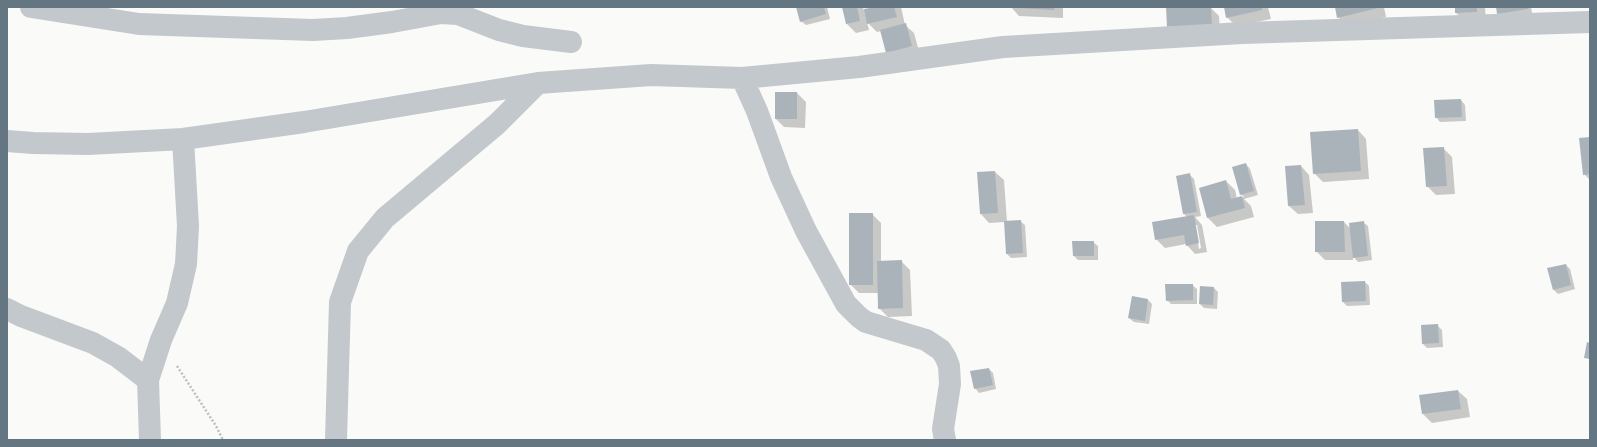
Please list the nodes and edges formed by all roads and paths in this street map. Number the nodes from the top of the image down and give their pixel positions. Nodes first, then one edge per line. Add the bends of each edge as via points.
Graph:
1 (31, 7) edge
2 (139, 15) edge
3 (1590, 22) edge
4 (571, 42) dead end
5 (742, 78) junction
6 (538, 83) junction
7 (183, 139) junction
8 (7, 141) edge
9 (7, 309) edge
10 (161, 340) junction
11 (148, 380) junction
12 (150, 440) edge
13 (223, 440) edge
14 (336, 440) edge
15 (945, 440) edge

1 - 2 street
2 - 4 street via 313,30 362,26 441,13 458,14 523,36
3 - 5 street via 1235,34 1003,47 860,66
5 - 6 street via 651,75
5 - 15 street via 806,230 846,304 866,322 926,340 946,358 950,384 943,429
6 - 7 street via 304,122
6 - 14 street via 496,124 385,218 358,251 340,302
7 - 8 street via 88,144
7 - 10 street via 188,226 186,264 178,303
9 - 11 street via 93,343 118,357
10 - 11 street
10 - 13 path
11 - 12 street

